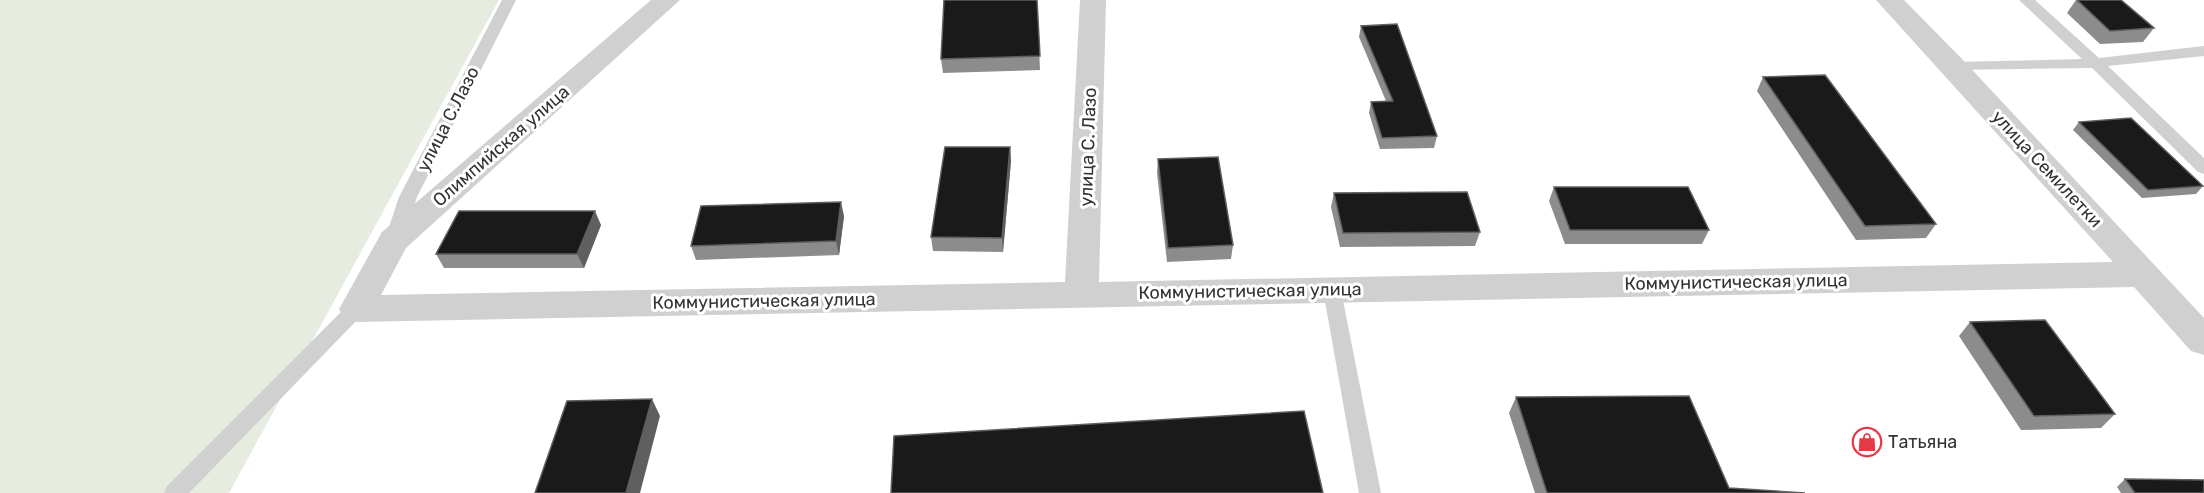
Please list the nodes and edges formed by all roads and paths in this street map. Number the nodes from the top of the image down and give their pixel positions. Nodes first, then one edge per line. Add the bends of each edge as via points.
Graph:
1 (509, 0) edge
2 (668, 0) edge
3 (1094, 0) edge
4 (1888, 0) edge
5 (2026, 0) edge
6 (2204, 51) edge
7 (2096, 63) junction
8 (1954, 67) junction
9 (2204, 168) edge
10 (394, 240) junction
11 (2143, 274) junction
12 (1332, 290) junction
13 (1082, 294) junction
14 (356, 309) junction
15 (2204, 341) edge
16 (176, 493) edge
17 (1370, 493) edge

1 - 10 lane, улица С.Лазо via 408,196
2 - 10 street, Олимпийская улица
3 - 13 street, улица С. Лазо
4 - 8 street, улица Семилетки
5 - 7 lane
6 - 7 lane
7 - 8 lane
7 - 9 lane
8 - 11 street, улица Семилетки
10 - 14 street, Олимпийская улица
11 - 12 street, Коммунистическая улица
11 - 15 street, улица Семилетки
12 - 13 street, Коммунистическая улица
12 - 17 lane
13 - 14 street, Коммунистическая улица
14 - 16 lane

